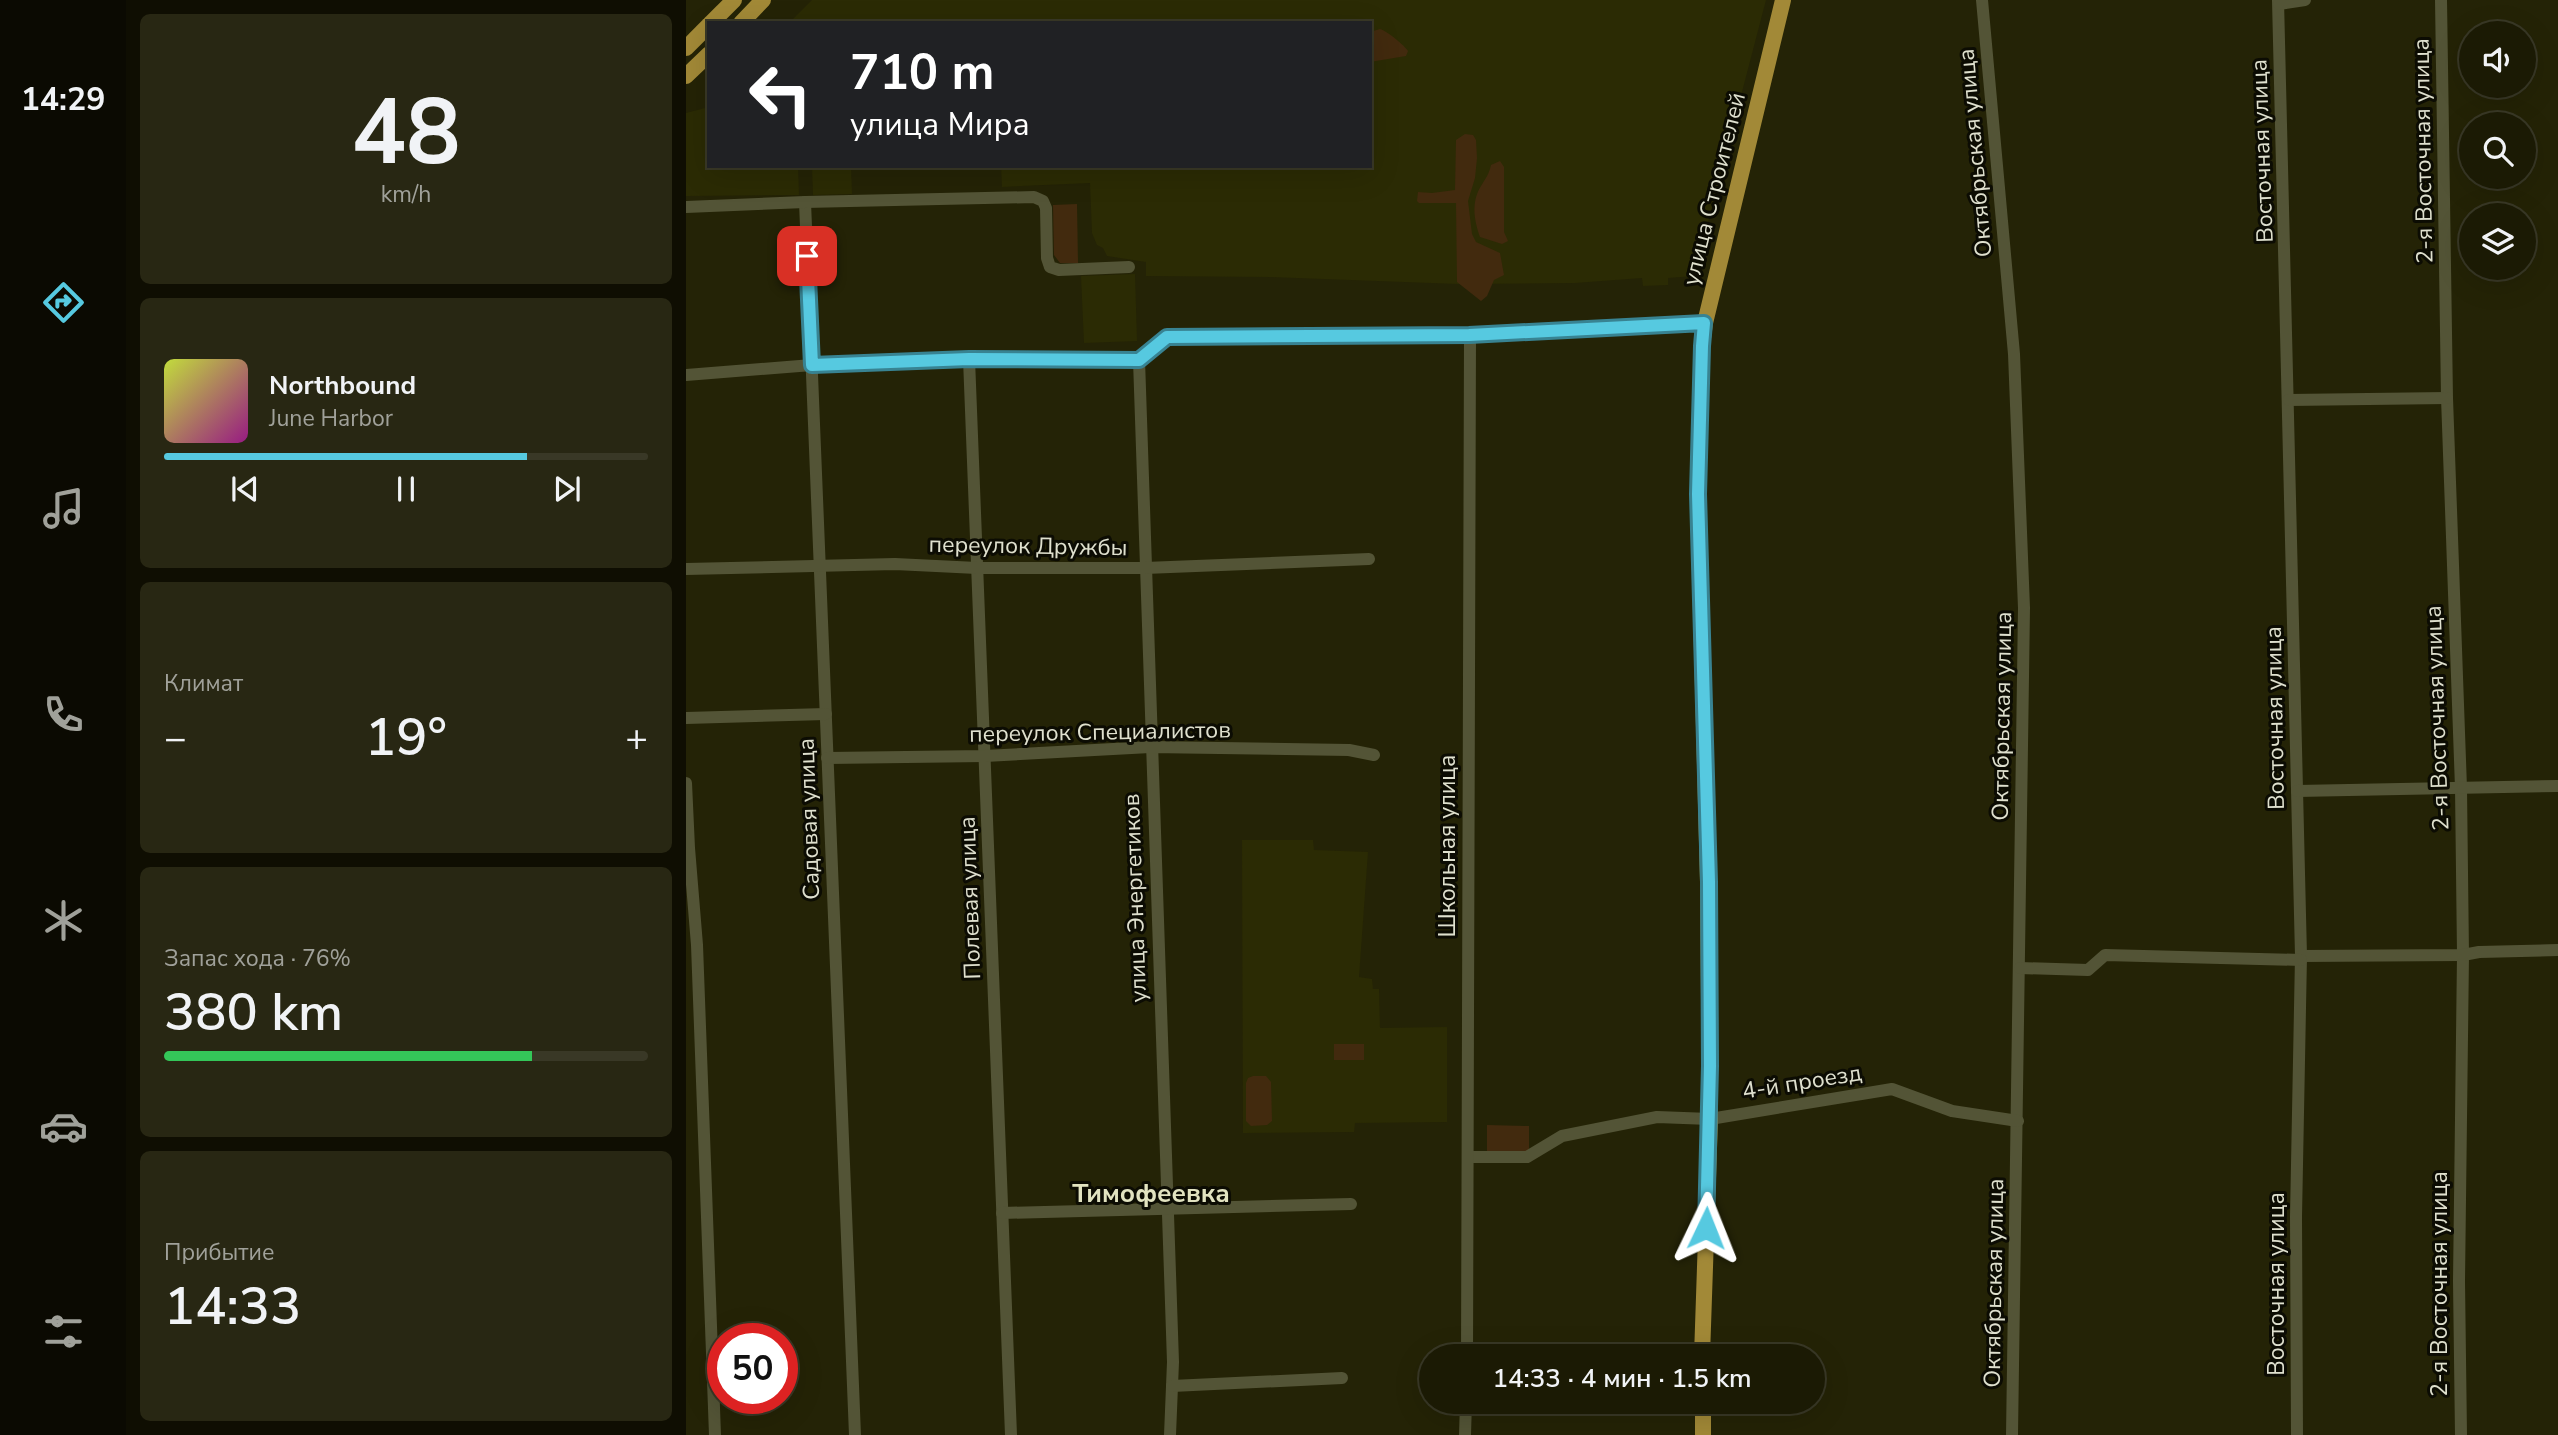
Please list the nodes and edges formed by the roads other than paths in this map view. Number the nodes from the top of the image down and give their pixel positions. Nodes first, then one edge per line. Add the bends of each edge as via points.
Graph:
1 (734, 0) edge
2 (763, 0) edge
3 (1783, 0) edge
4 (1982, 0) edge
5 (2305, 0) edge
6 (2441, 0) edge
7 (2278, 2) edge
8 (713, 21) edge
9 (743, 21) edge
10 (707, 27) edge
11 (686, 48) edge
12 (707, 56) edge
13 (686, 76) edge
14 (805, 202) junction
15 (686, 207) edge
16 (1129, 267) dead end
17 (1704, 323) junction
18 (1469, 335) junction
19 (969, 359) junction
20 (1139, 360) junction
21 (812, 365) junction
22 (686, 375) edge
23 (2447, 398) junction
24 (2289, 400) junction
25 (686, 559) edge
26 (1369, 559) dead end
27 (820, 566) junction
28 (977, 568) junction
29 (1144, 568) junction
30 (686, 569) edge
31 (686, 576) edge
32 (826, 714) junction
33 (686, 718) edge
34 (1150, 747) junction
35 (1374, 755) dead end
36 (985, 756) junction
37 (827, 758) junction
38 (686, 783) edge
39 (2558, 786) edge
40 (2461, 788) junction
41 (686, 790) edge
42 (2297, 791) junction
43 (687, 849) edge
44 (2558, 950) edge
45 (2463, 955) junction
46 (2301, 958) junction
47 (2020, 968) junction
48 (1710, 1119) junction
49 (2018, 1121) junction
50 (1469, 1157) junction
51 (1351, 1204) dead end
52 (1168, 1209) junction
53 (1002, 1213) junction
54 (1467, 1344) edge
55 (1702, 1344) edge
56 (1342, 1378) dead end
57 (1172, 1386) junction
58 (1466, 1414) edge
59 (1703, 1414) edge
60 (715, 1435) edge
61 (855, 1435) edge
62 (1011, 1435) edge
63 (1170, 1435) edge
64 (1465, 1435) edge
65 (1703, 1435) edge
66 (2012, 1435) edge
67 (2297, 1435) edge
68 (2461, 1435) edge

1 - 8 main road
2 - 9 main road
3 - 17 main road, улица Строителей
4 - 47 street, Октябрьская улица via 2014,354 2024,594
5 - 7 street
6 - 23 street, 2-я Восточная улица
7 - 24 street, Восточная улица
10 - 11 main road
12 - 13 main road
14 - 15 street
14 - 16 street via 1034,197 1046,208 1050,267
14 - 21 street, Садовая улица
17 - 18 street
17 - 48 main road, улица Строителей via 1698,494 1709,882
18 - 20 street via 1167,337
18 - 50 street, Школьная улица
19 - 20 street
19 - 21 street
19 - 28 street, Полевая улица
20 - 29 street, улица Энергетиков
21 - 22 street
21 - 27 street, Садовая улица
23 - 24 street
23 - 40 street, 2-я Восточная улица
24 - 42 street, Восточная улица
25 - 30 street
26 - 29 street, переулок Дружбы
27 - 28 street, переулок Дружбы
27 - 30 street, переулок Дружбы
27 - 32 street, Садовая улица
28 - 29 street, переулок Дружбы
28 - 36 street, Полевая улица
29 - 34 street, улица Энергетиков
30 - 31 street
32 - 33 street
32 - 37 street, Садовая улица
34 - 35 street, переулок Специалистов via 1349,750
34 - 36 street, переулок Специалистов
34 - 52 street, улица Энергетиков
36 - 37 street, переулок Специалистов
36 - 53 street, Полевая улица
37 - 61 street, Садовая улица
38 - 41 street
39 - 40 street
40 - 42 street
40 - 45 street, 2-я Восточная улица
41 - 43 street
42 - 46 street, Восточная улица
43 - 60 street via 697,945
44 - 45 street
45 - 46 street
45 - 68 street, 2-я Восточная улица
46 - 47 street via 2105,955 2088,970
46 - 67 street, Восточная улица
47 - 49 street, Октябрьская улица
48 - 49 street, 4-й проезд via 1892,1089 1952,1111
48 - 50 street, 4-й проезд via 1657,1117 1562,1136 1527,1157
48 - 55 main road, улица Строителей
49 - 66 street, Октябрьская улица
50 - 54 street, Школьная улица
51 - 52 street
52 - 53 street
52 - 57 street, улица Энергетиков
53 - 62 street, Полевая улица
56 - 57 street
57 - 63 street, улица Энергетиков
58 - 64 street
59 - 65 main road

